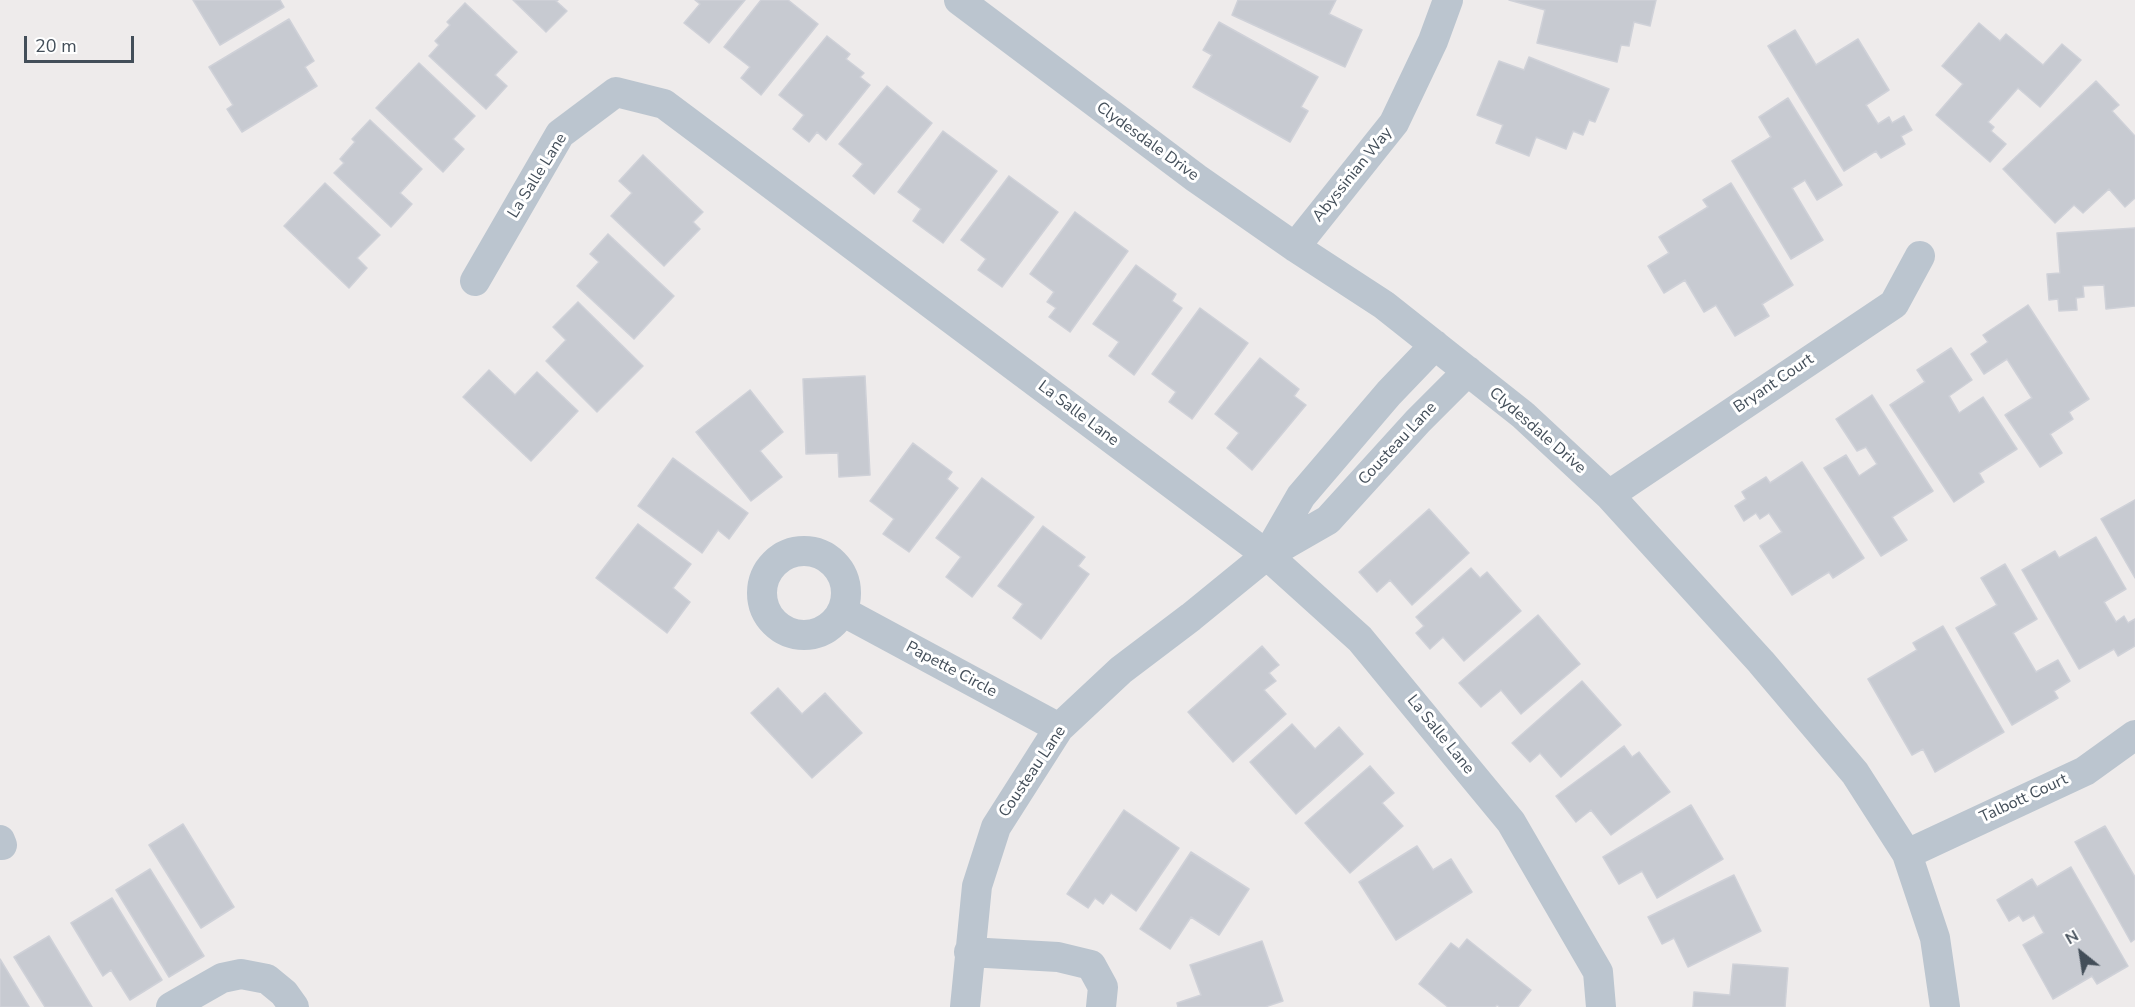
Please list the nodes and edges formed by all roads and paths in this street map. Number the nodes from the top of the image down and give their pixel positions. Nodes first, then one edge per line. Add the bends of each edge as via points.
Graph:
1 (959, 0) edge
2 (1448, 0) edge
3 (1295, 247) junction
4 (1920, 256) dead end
5 (475, 281) dead end
6 (1435, 345) junction
7 (1468, 371) junction
8 (1609, 495) junction
9 (1267, 555) junction
10 (842, 611) dead end
11 (1059, 728) junction
12 (2135, 735) edge
13 (1907, 854) junction
14 (969, 952) junction
15 (171, 1007) edge
16 (294, 1007) edge
17 (965, 1007) edge
18 (1101, 1007) edge
19 (1601, 1007) edge
20 (1945, 1007) edge

1 - 3 street, Clydesdale Drive via 1196,178
2 - 3 street, Abyssinian Way via 1394,123
3 - 6 street, Clydesdale Drive via 1384,305
4 - 8 street, Bryant Court via 1894,304
5 - 9 street, La Salle Lane via 560,134 616,92 664,104
6 - 7 street, Clydesdale Drive
6 - 9 street, Cousteau Lane via 1301,495
7 - 8 street, Clydesdale Drive via 1523,415
7 - 9 street, Cousteau Lane via 1328,520
8 - 13 street, Clydesdale Drive via 1761,662 1855,773
9 - 11 street, Cousteau Lane via 1121,670
9 - 19 street, La Salle Lane via 1360,639 1511,822 1598,972
10 - 11 street, Papette Circle
11 - 14 street, Cousteau Lane via 996,827 977,886
12 - 13 street, Talbott Court via 2085,771
13 - 20 street, Clydesdale Drive via 1935,938
14 - 17 street, Cousteau Lane
14 - 18 street via 1058,957 1091,965 1102,987
15 - 16 street via 222,978 241,974 267,979

